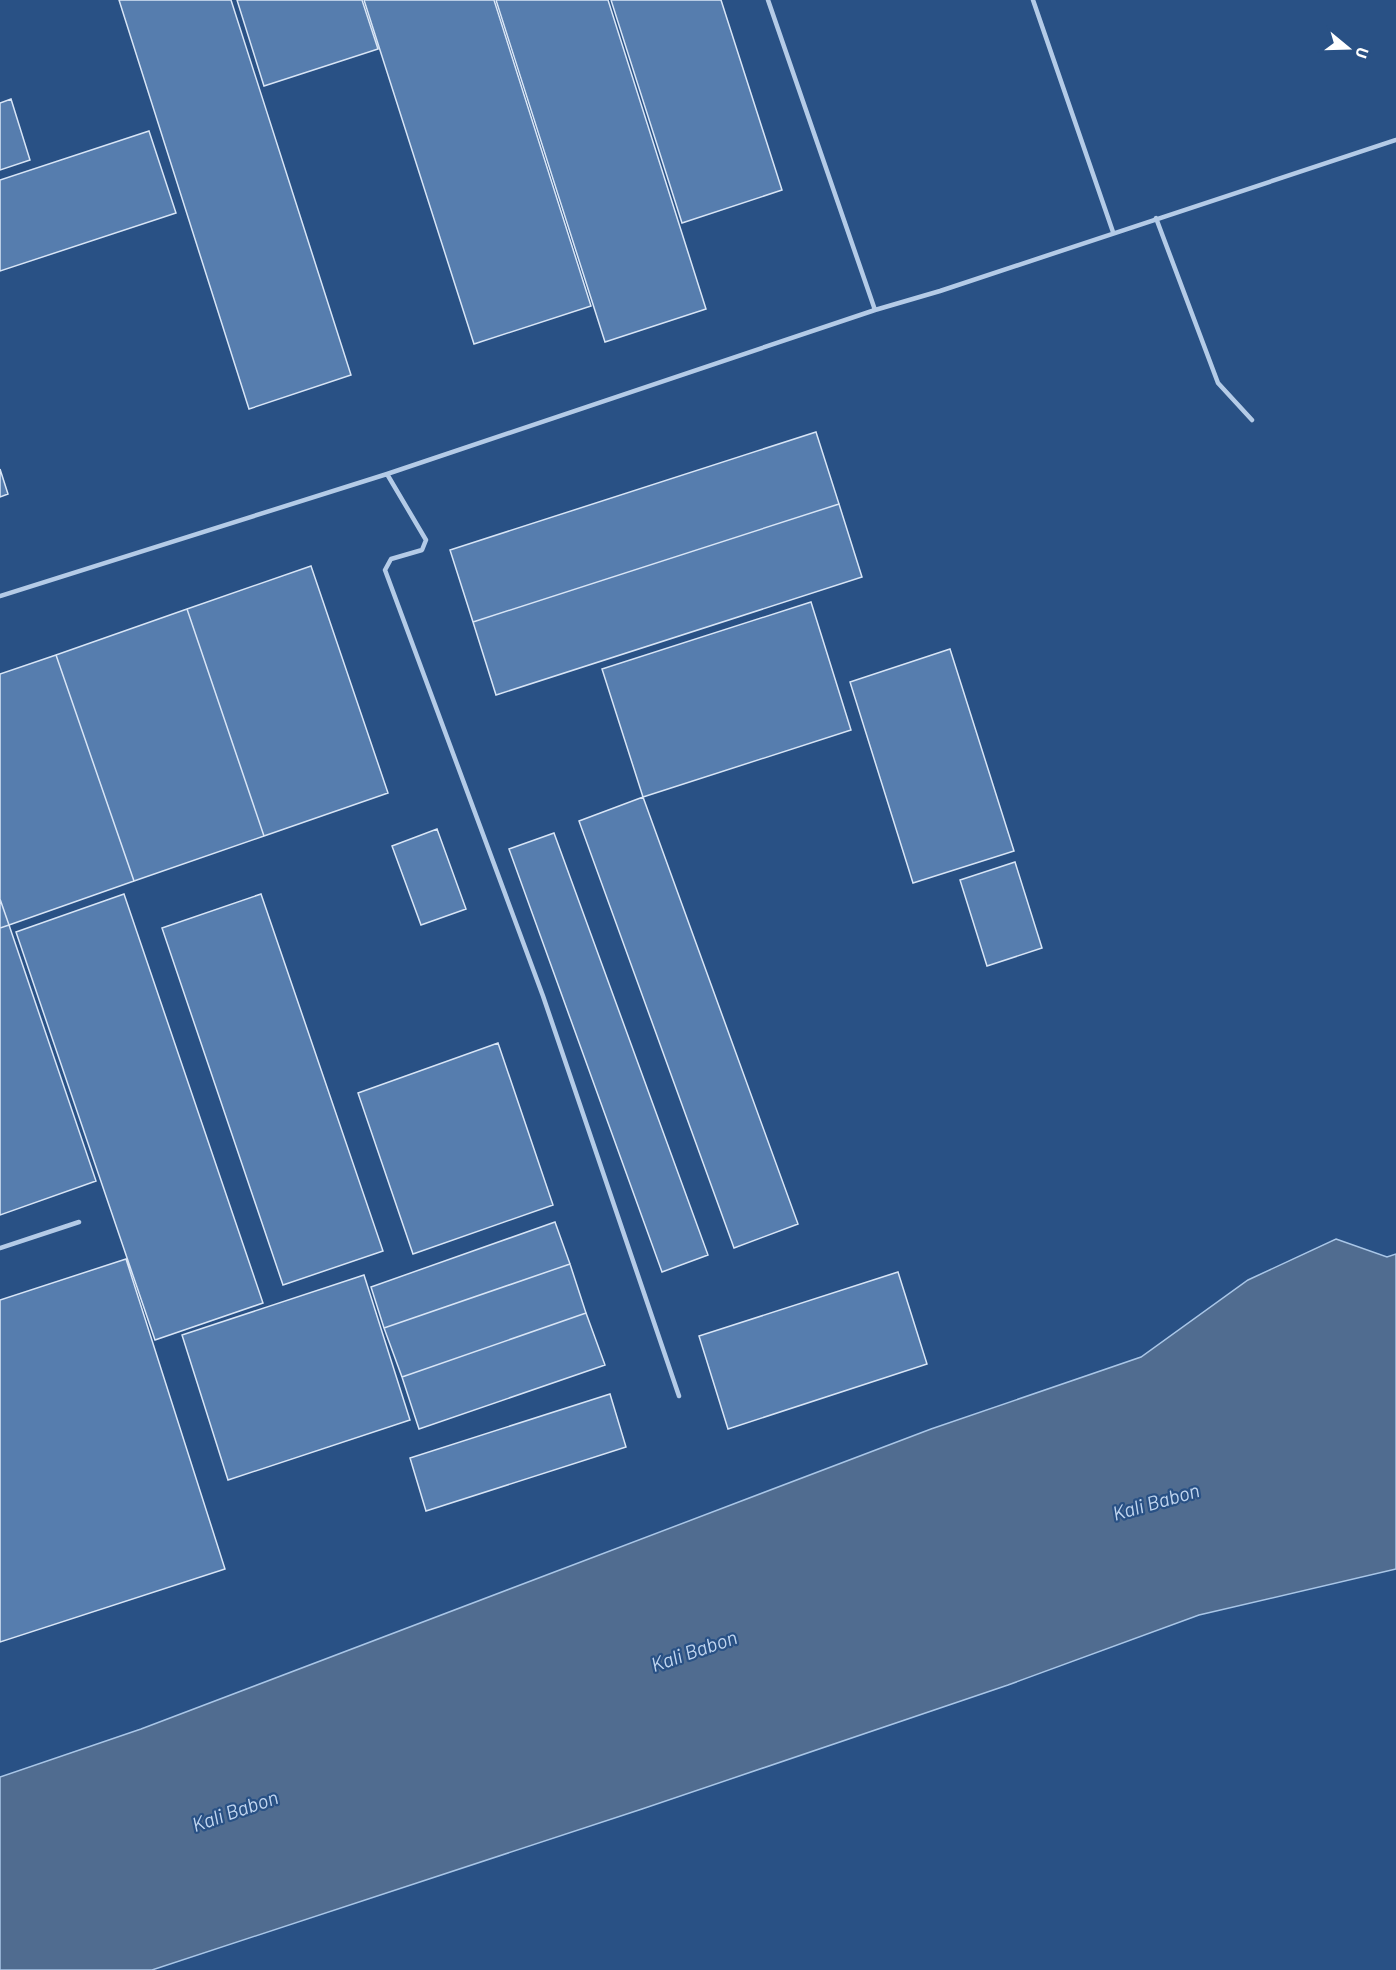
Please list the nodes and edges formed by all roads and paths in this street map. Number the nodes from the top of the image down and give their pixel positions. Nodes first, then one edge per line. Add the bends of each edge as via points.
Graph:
1 (768, 0) edge
2 (1033, 0) edge
3 (1396, 140) edge
4 (1156, 218) junction
5 (1113, 232) junction
6 (875, 310) junction
7 (1252, 420) dead end
8 (387, 474) junction
9 (0, 596) edge
10 (79, 1222) dead end
11 (0, 1248) edge
12 (679, 1396) dead end

1 - 6 lane
2 - 5 lane
3 - 4 lane
4 - 5 lane
4 - 7 lane via 1218,383
5 - 6 lane
6 - 8 lane
8 - 9 lane
8 - 12 lane via 426,540 422,550 391,559 385,570 543,996
10 - 11 lane

